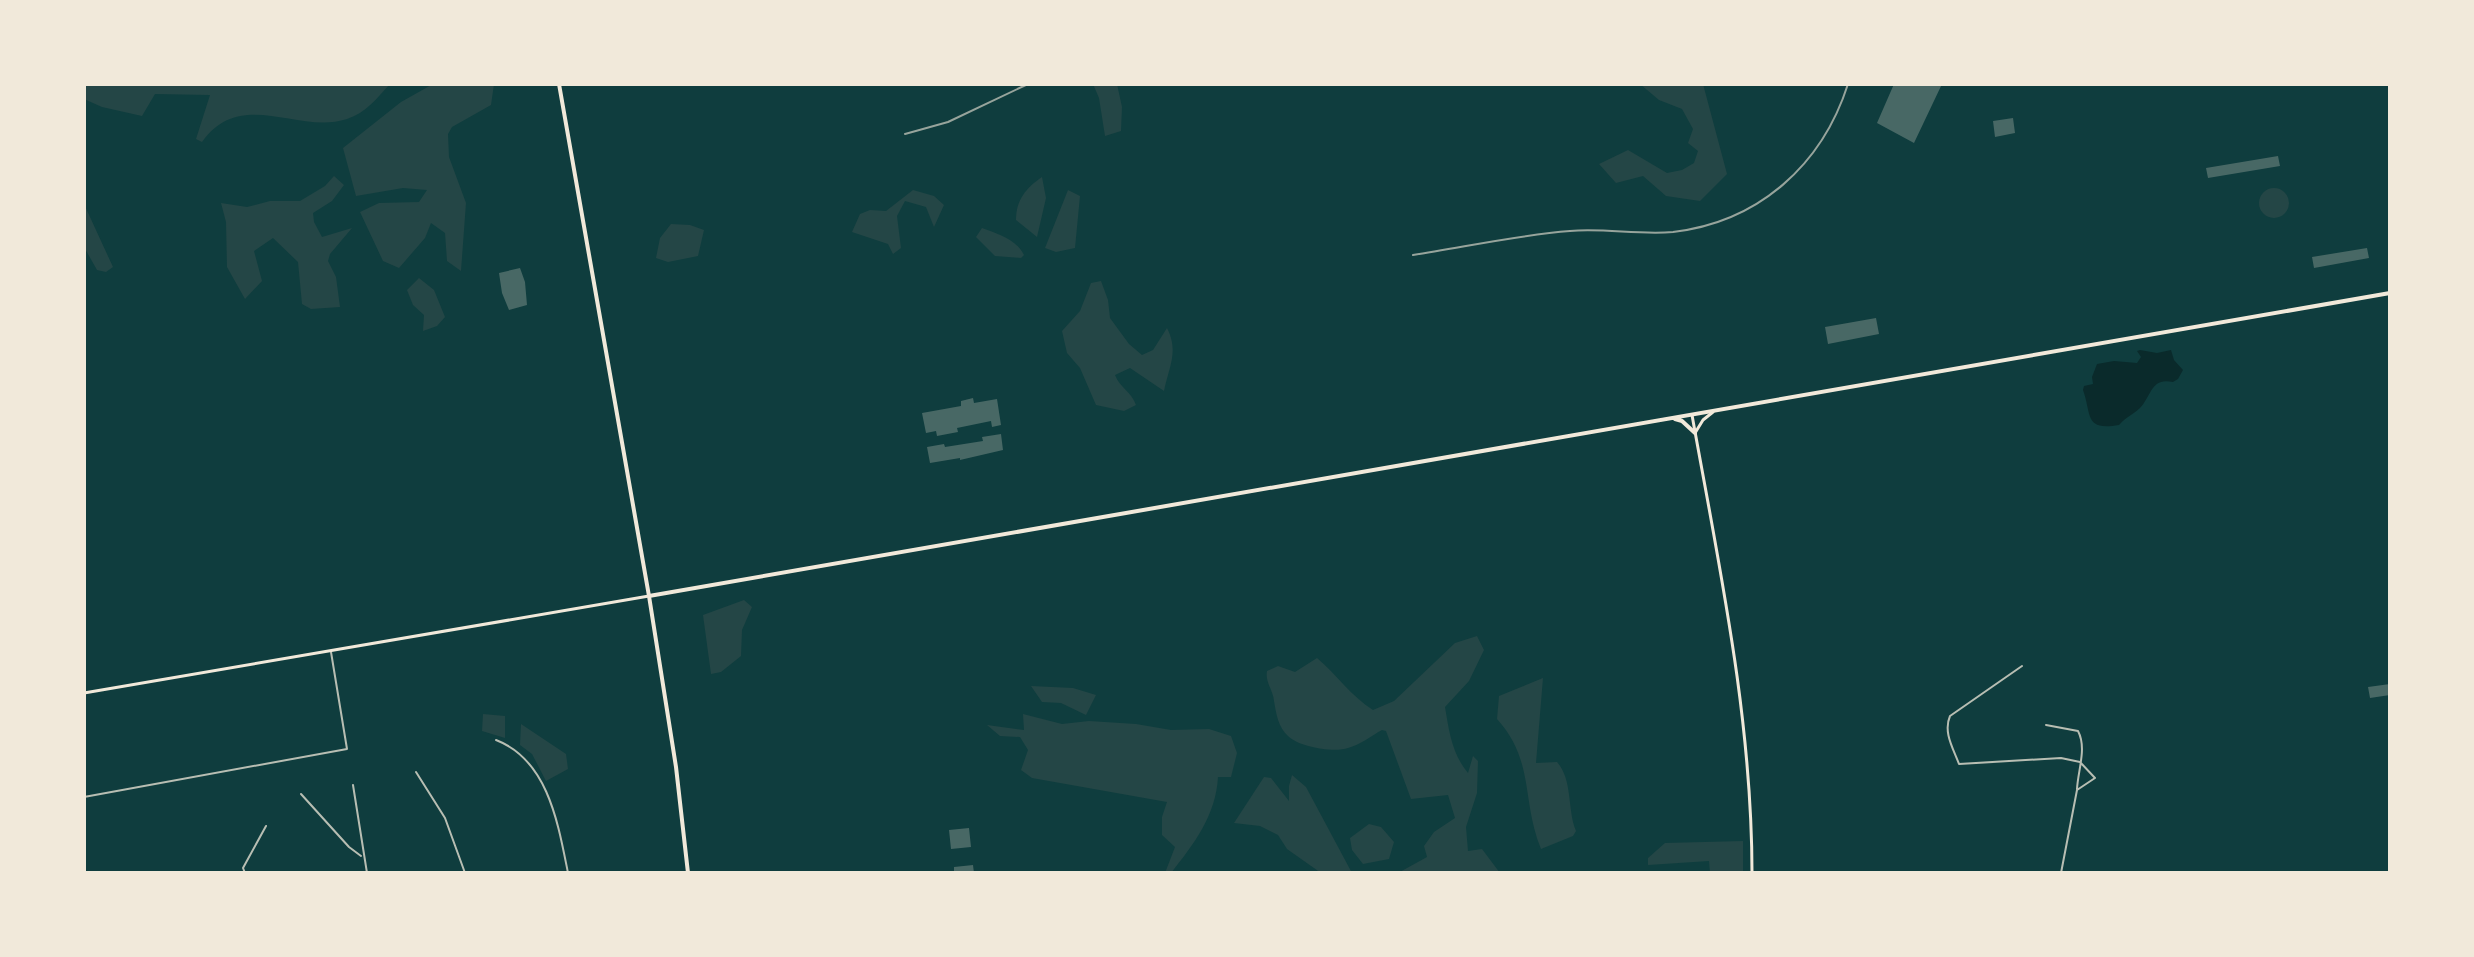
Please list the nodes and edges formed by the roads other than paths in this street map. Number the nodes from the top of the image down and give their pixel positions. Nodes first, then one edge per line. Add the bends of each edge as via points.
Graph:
1 (559, 84) edge
2 (2390, 293) edge
3 (1715, 411) junction
4 (1692, 415) junction
5 (1669, 419) junction
6 (1695, 433) junction
7 (649, 596) junction
8 (331, 651) junction
9 (2022, 666) dead end
10 (84, 693) edge
11 (2046, 725) dead end
12 (496, 740) dead end
13 (347, 749) junction
14 (348, 754) dead end
15 (2080, 762) junction
16 (416, 772) dead end
17 (353, 785) dead end
18 (2077, 790) junction
19 (301, 794) dead end
20 (84, 797) edge
21 (266, 826) dead end
22 (363, 856) junction
23 (245, 873) edge
24 (367, 873) edge
25 (465, 873) edge
26 (568, 873) edge
27 (688, 873) edge
28 (1752, 873) edge
29 (2061, 873) edge

1 - 7 highway
2 - 3 highway
3 - 4 highway
3 - 6 main road
4 - 5 highway
4 - 6 main road
5 - 6 highway via 1682,421
5 - 7 highway
6 - 28 main road via 1734,651
7 - 8 main road
7 - 27 highway
8 - 10 main road
8 - 13 street
9 - 15 street via 1950,716 1946,726 1959,764 2061,758
11 - 15 street via 2078,731
12 - 26 street via 517,750 535,770 557,823
13 - 14 street
13 - 20 street
15 - 18 street
15 - 18 street via 2095,778
16 - 25 street via 445,818
17 - 22 street
18 - 29 street
19 - 22 street
21 - 23 street
22 - 24 street

